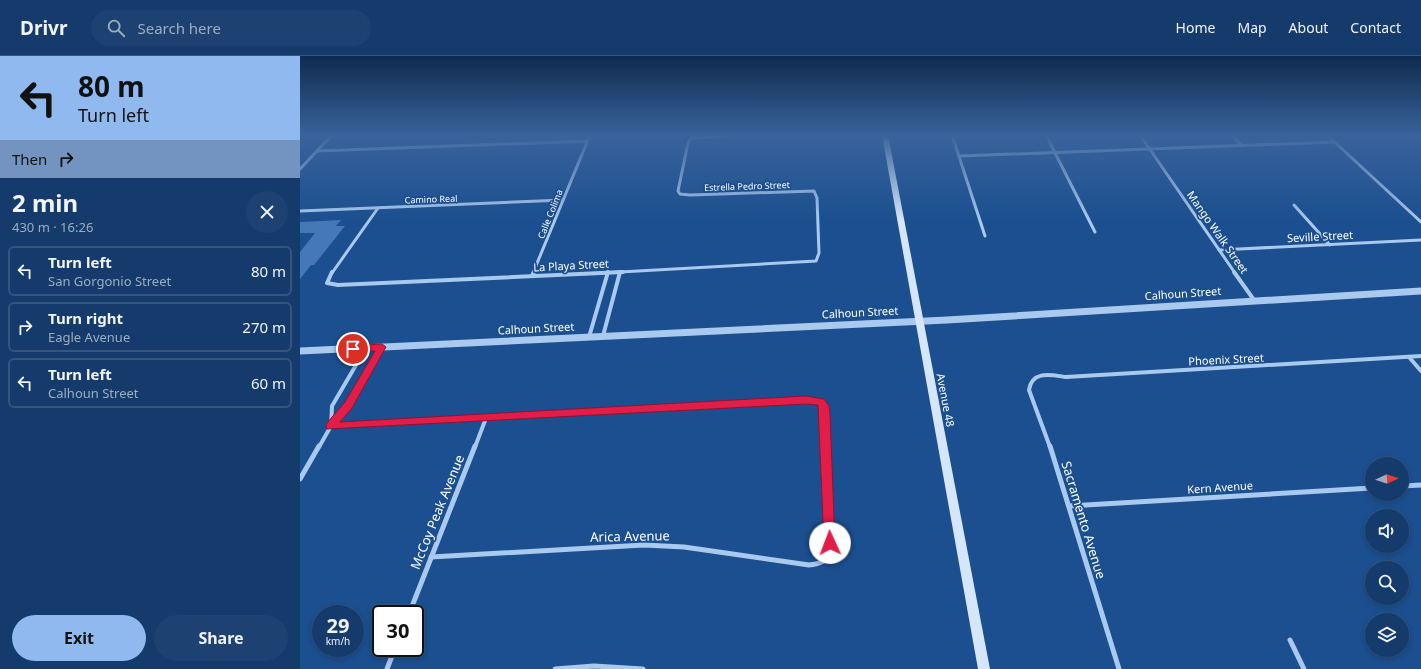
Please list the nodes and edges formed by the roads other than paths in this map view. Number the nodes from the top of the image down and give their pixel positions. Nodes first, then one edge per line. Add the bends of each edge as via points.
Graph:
1 (578, 164) edge
2 (684, 164) edge
3 (890, 164) edge
4 (961, 164) edge
5 (1061, 164) edge
6 (1160, 164) edge
7 (1358, 164) edge
8 (563, 200) junction
9 (1294, 205) dead end
10 (378, 208) junction
11 (300, 211) edge
12 (1421, 222) edge
13 (1095, 232) dead end
14 (985, 236) dead end
15 (1421, 240) edge
16 (1330, 245) junction
17 (1219, 250) junction
18 (816, 261) joint
19 (608, 272) junction
20 (620, 272) junction
21 (532, 276) junction
22 (1421, 291) edge
23 (1254, 300) junction
24 (919, 320) junction
25 (602, 336) junction
26 (589, 337) junction
27 (382, 347) junction
28 (366, 348) junction
29 (300, 352) edge
30 (1421, 356) edge
31 (1409, 357) junction
32 (1421, 371) edge
33 (1032, 378) joint
34 (486, 418) junction
35 (331, 426) junction
36 (300, 479) edge
37 (1421, 485) edge
38 (1409, 486) edge
39 (1365, 488) edge
40 (1068, 506) junction
41 (431, 557) junction
42 (412, 605) edge
43 (1290, 640) dead end
44 (392, 657) edge
45 (387, 669) edge
46 (555, 669) edge
47 (643, 669) edge
48 (984, 669) edge
49 (1119, 669) edge
50 (1304, 669) edge

1 - 8 street, Calle Colima
2 - 18 street, Estrella Pedro Street via 680,194 814,191 817,198 819,253
3 - 24 main road, Avenue 48
4 - 14 street
5 - 13 street
6 - 17 street, Mango Walk Street
7 - 12 street
8 - 10 street, Camino Real
8 - 21 street, Calle Colima
9 - 16 street
10 - 11 street, Camino Real
10 - 21 street, La Playa Street via 330,275 327,283
15 - 16 street, Seville Street
16 - 17 street, Seville Street
17 - 23 street, Mango Walk Street
18 - 20 street, La Playa Street
19 - 20 street, La Playa Street
19 - 21 street, La Playa Street
19 - 26 street
20 - 25 street
22 - 23 street, Calhoun Street
23 - 24 street, Calhoun Street
24 - 25 street, Calhoun Street
24 - 48 main road, Avenue 48
25 - 26 street, Calhoun Street
26 - 27 street, Calhoun Street
27 - 28 street, Calhoun Street
27 - 35 street via 348,405
28 - 29 street, Calhoun Street
28 - 35 street via 332,406
30 - 31 street, Phoenix Street
31 - 32 street
31 - 33 street, Phoenix Street
33 - 40 street, Sacramento Avenue via 1028,390 1054,458
34 - 35 street
34 - 41 street, McCoy Peak Avenue
34 - 41 street, Arica Avenue via 806,400 821,402 825,414 830,553 827,560 809,565 684,547 644,545
35 - 36 street
37 - 38 street
39 - 40 street, Kern Avenue
40 - 49 street, Sacramento Avenue
41 - 42 street, McCoy Peak Avenue
43 - 50 street
44 - 45 street
46 - 47 street via 594,666

